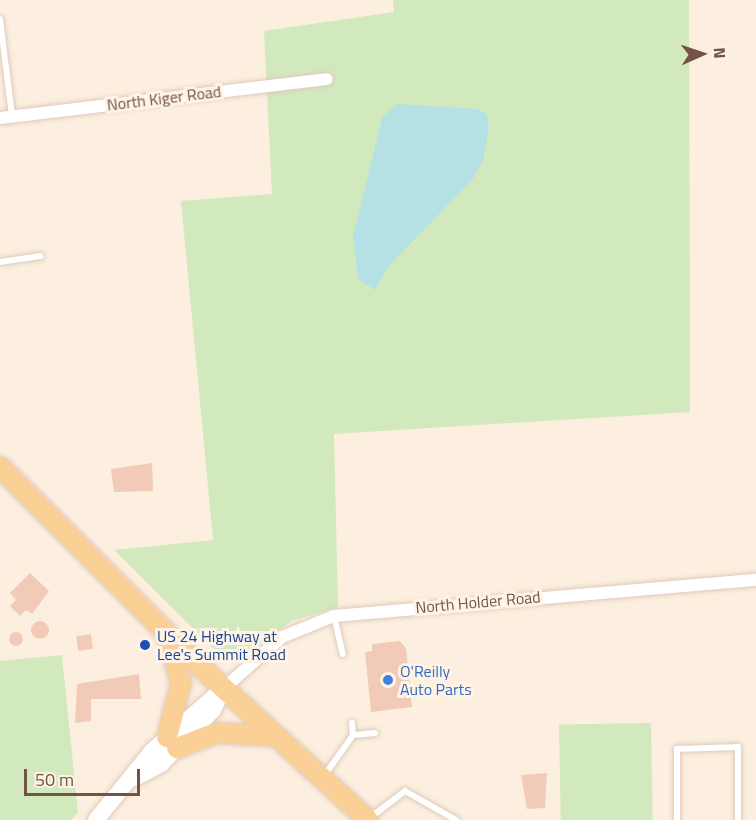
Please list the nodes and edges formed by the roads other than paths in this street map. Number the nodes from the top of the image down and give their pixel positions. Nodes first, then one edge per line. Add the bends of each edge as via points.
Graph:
1 (0, 19) edge
2 (327, 79) dead end
3 (6, 117) edge
4 (40, 256) dead end
5 (0, 262) edge
6 (0, 467) edge
7 (756, 580) edge
8 (334, 616) junction
9 (165, 630) junction
10 (343, 654) dead end
11 (224, 688) junction
12 (352, 723) dead end
13 (375, 733) dead end
14 (353, 735) junction
15 (275, 736) junction
16 (172, 742) junction
17 (321, 780) junction
18 (96, 820) edge
19 (368, 820) edge
20 (456, 820) edge
21 (677, 820) edge
22 (738, 820) edge

1 - 3 lane
2 - 3 street, North Kiger Road
4 - 5 lane
6 - 9 main road
7 - 8 street, North Holder Road
8 - 10 lane
8 - 11 street, North Holder Road via 282,637
9 - 11 main road
9 - 16 main road via 181,683
11 - 15 main road
11 - 16 main road via 213,710
12 - 14 lane
13 - 14 lane
14 - 17 lane
15 - 16 main road via 216,733
15 - 17 main road
16 - 18 main road
17 - 19 main road
19 - 20 lane via 405,791
21 - 22 lane via 676,749 738,747

